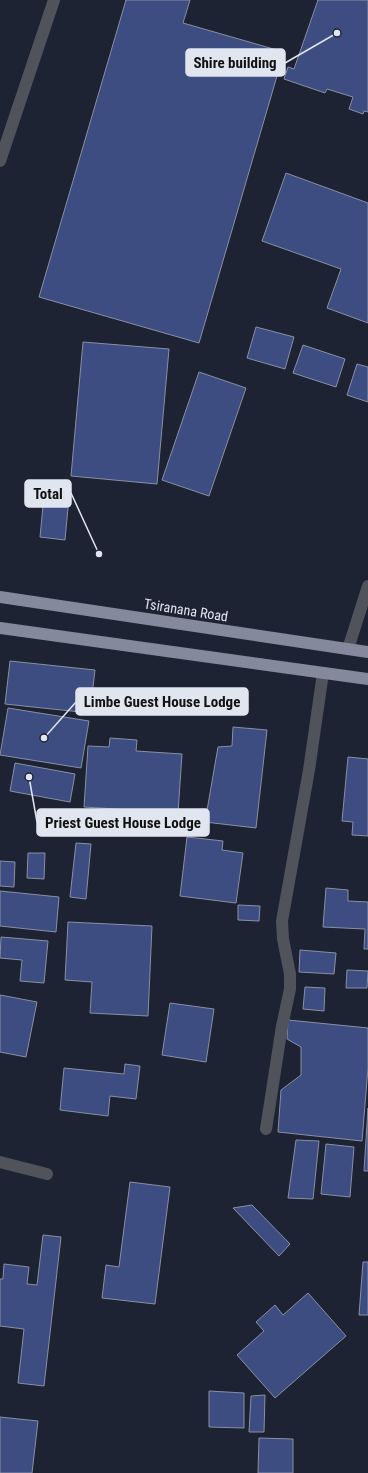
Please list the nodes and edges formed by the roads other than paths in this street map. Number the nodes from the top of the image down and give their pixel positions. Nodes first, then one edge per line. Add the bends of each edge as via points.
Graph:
1 (54, 0) edge
2 (0, 161) edge
3 (368, 586) edge
4 (0, 597) edge
5 (0, 628) edge
6 (348, 650) junction
7 (368, 652) edge
8 (324, 673) junction
9 (368, 679) edge
10 (266, 1129) dead end
11 (0, 1162) edge
12 (47, 1174) dead end

1 - 2 street
3 - 6 street
4 - 6 highway, Tsiranana Road
5 - 8 highway
6 - 7 highway, Tsiranana Road
8 - 9 highway
8 - 10 street via 310,770 282,921 290,989
11 - 12 street

